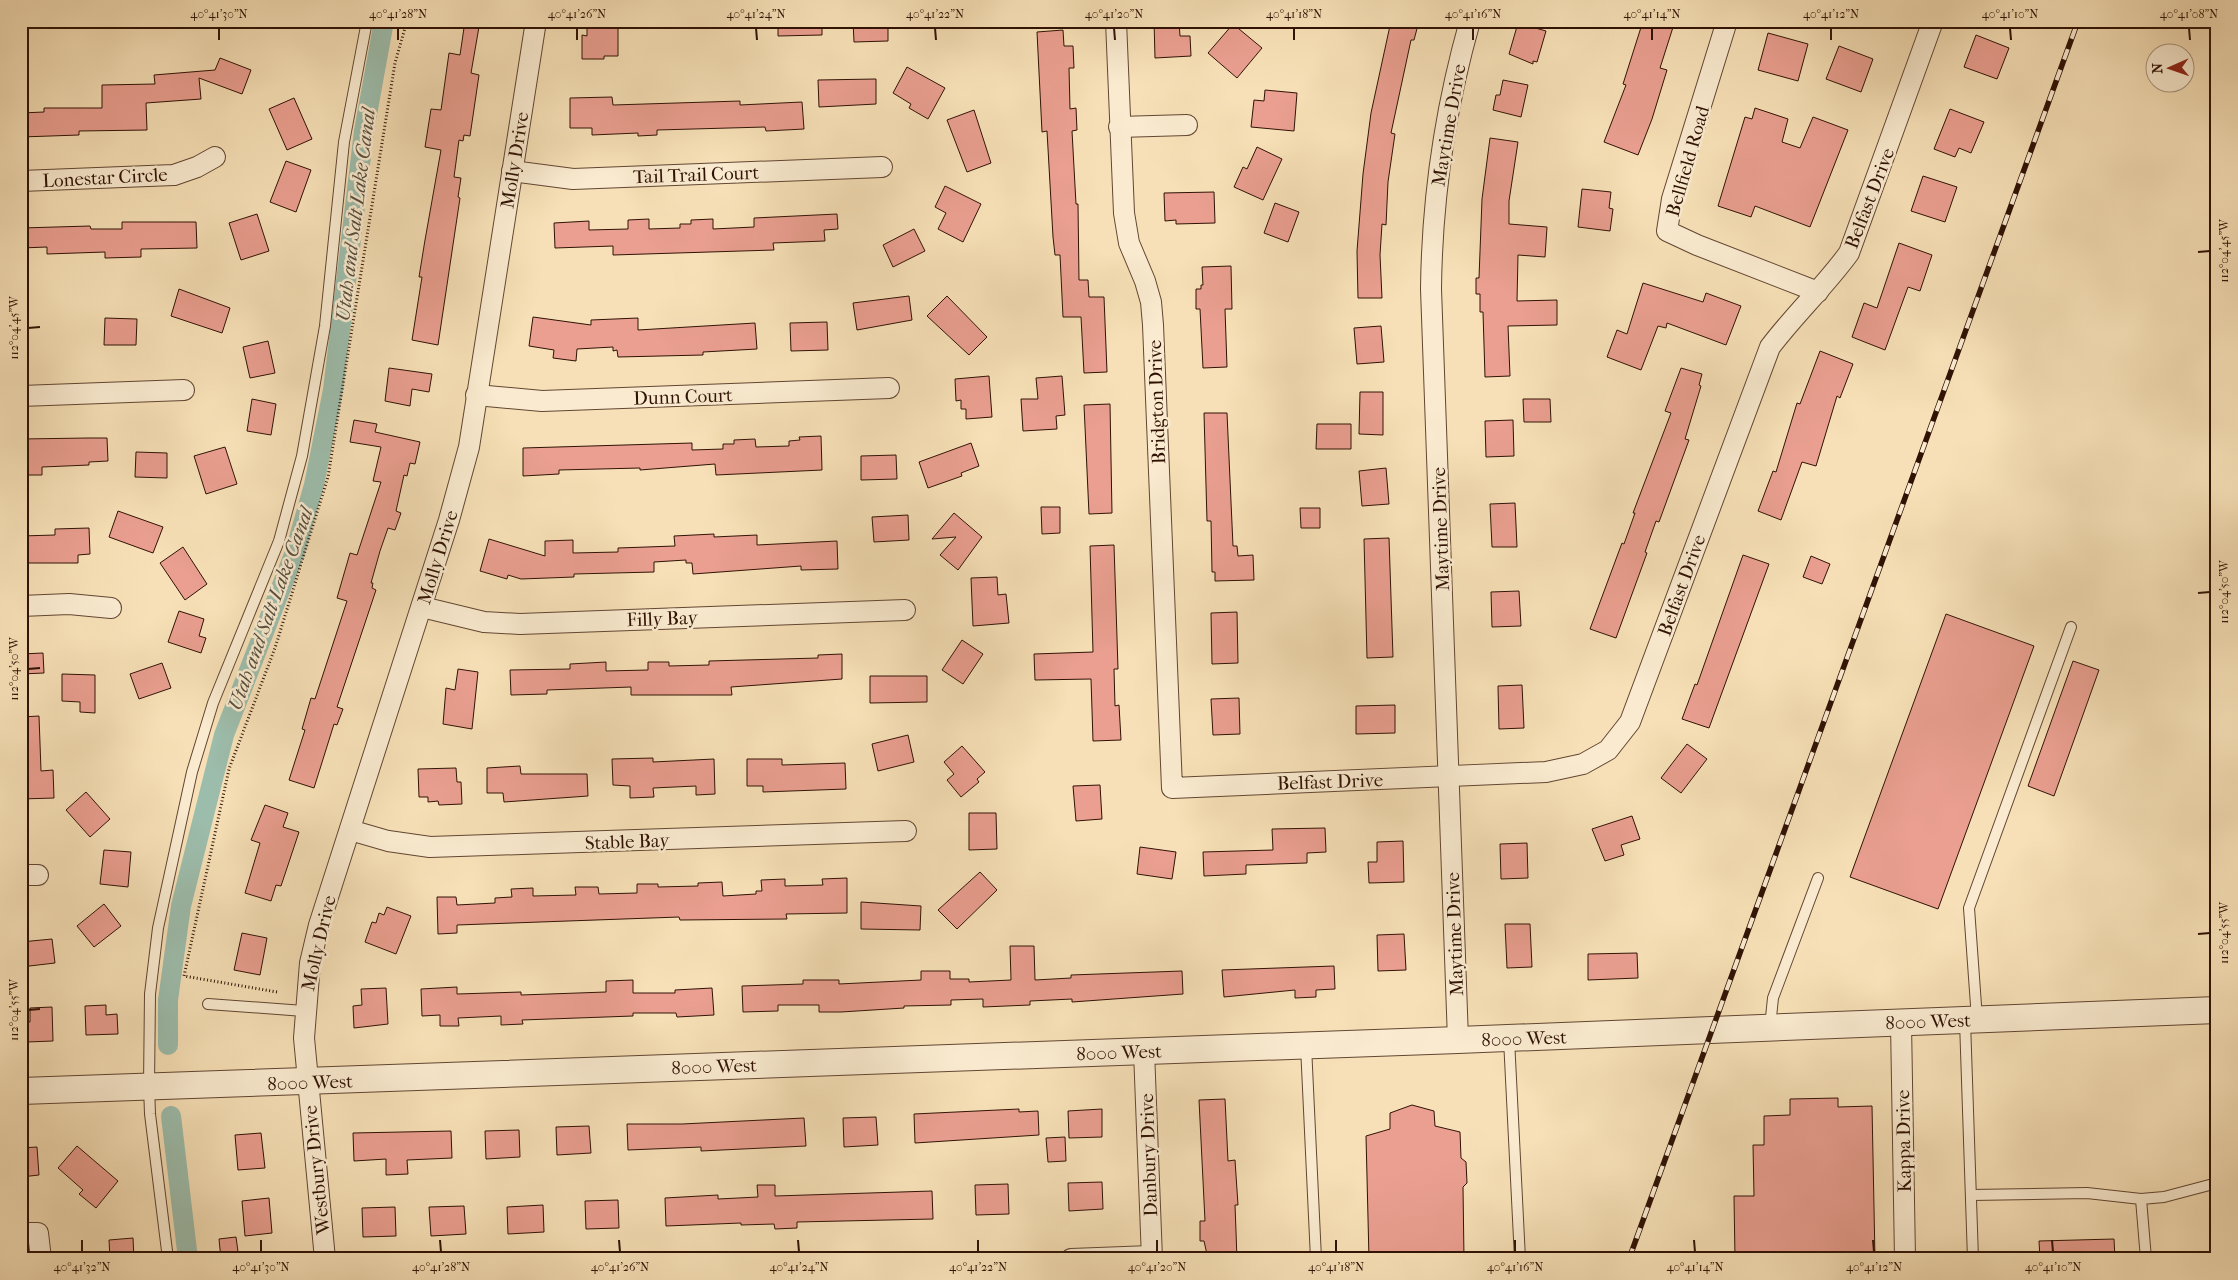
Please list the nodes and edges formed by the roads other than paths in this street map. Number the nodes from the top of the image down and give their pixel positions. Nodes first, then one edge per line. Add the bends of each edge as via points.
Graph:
1 (367, 21) edge
2 (536, 21) edge
3 (1116, 21) edge
4 (1470, 21) edge
5 (1727, 21) edge
6 (1933, 21) edge
7 (1187, 124) dead end
8 (1119, 127) junction
9 (215, 157) dead end
10 (882, 167) dead end
11 (512, 171) junction
12 (21, 181) edge
13 (1818, 292) junction
14 (889, 388) dead end
15 (184, 390) dead end
16 (476, 395) junction
17 (21, 396) edge
18 (21, 606) edge
19 (422, 607) junction
20 (110, 608) dead end
21 (905, 610) dead end
22 (2071, 627) dead end
23 (1448, 777) junction
24 (1172, 788) joint
25 (350, 830) junction
26 (906, 831) dead end
27 (1818, 878) dead end
28 (208, 1004) dead end
29 (2217, 1010) edge
30 (304, 1011) junction
31 (1971, 1020) junction
32 (1901, 1022) junction
33 (1770, 1028) junction
34 (1509, 1038) junction
35 (1458, 1040) junction
36 (1306, 1046) junction
37 (1144, 1051) junction
38 (307, 1082) junction
39 (149, 1086) junction
40 (21, 1091) edge
41 (2217, 1183) edge
42 (1971, 1195) junction
43 (2141, 1199) junction
44 (21, 1233) edge
45 (1152, 1257) edge
46 (41, 1259) edge
47 (168, 1259) edge
48 (325, 1259) edge
49 (1071, 1259) edge
50 (1316, 1259) edge
51 (1520, 1259) edge
52 (1905, 1259) edge
53 (1973, 1259) edge
54 (2146, 1259) edge

1 - 39 lane via 344,142 325,326 302,456 279,541 214,703 192,772 158,928 150,994
2 - 11 street, Molly Drive
3 - 8 street, Bridgton Drive
4 - 23 street, Maytime Drive via 1456,69 1437,181 1432,239
5 - 13 street, Bellfield Road via 1672,199 1667,232
6 - 13 street, Belfast Drive via 1849,253
7 - 8 street
8 - 24 street, Bridgton Drive via 1121,183 1129,243 1145,281 1153,325
9 - 12 street, Lonestar Circle via 197,168 174,175
10 - 11 street, Tail Trail Court via 573,179
11 - 16 street, Molly Drive
13 - 23 street, Belfast Drive via 1770,347 1630,722 1608,750 1584,764 1546,772
14 - 16 street, Dunn Court via 550,401
15 - 17 street
16 - 19 street, Molly Drive via 466,456
18 - 20 street via 69,604
19 - 21 street, Filly Bay via 484,622 520,624
19 - 25 street, Molly Drive
22 - 31 lane via 1969,908
23 - 24 street, Belfast Drive
23 - 35 street, Maytime Drive
25 - 26 street, Stable Bay via 388,842 430,847
25 - 30 street, Molly Drive via 319,925
27 - 33 lane via 1773,998
28 - 30 lane
29 - 31 street, 8000 West
30 - 38 street, Molly Drive
31 - 32 street, 8000 West
31 - 42 lane
32 - 33 street, 8000 West
32 - 52 street, Kappa Drive
33 - 34 street, 8000 West
34 - 35 street, 8000 West
34 - 51 lane
35 - 36 street, 8000 West
36 - 37 street, 8000 West
36 - 50 lane
37 - 38 street, 8000 West
37 - 45 street, Danbury Drive
38 - 39 street, 8000 West
38 - 48 street, Westbury Drive
39 - 40 street, 8000 West
39 - 47 lane
41 - 43 lane via 2164,1198
42 - 43 lane via 2087,1193
42 - 53 lane
43 - 54 lane
44 - 46 street via 38,1233
45 - 49 street

